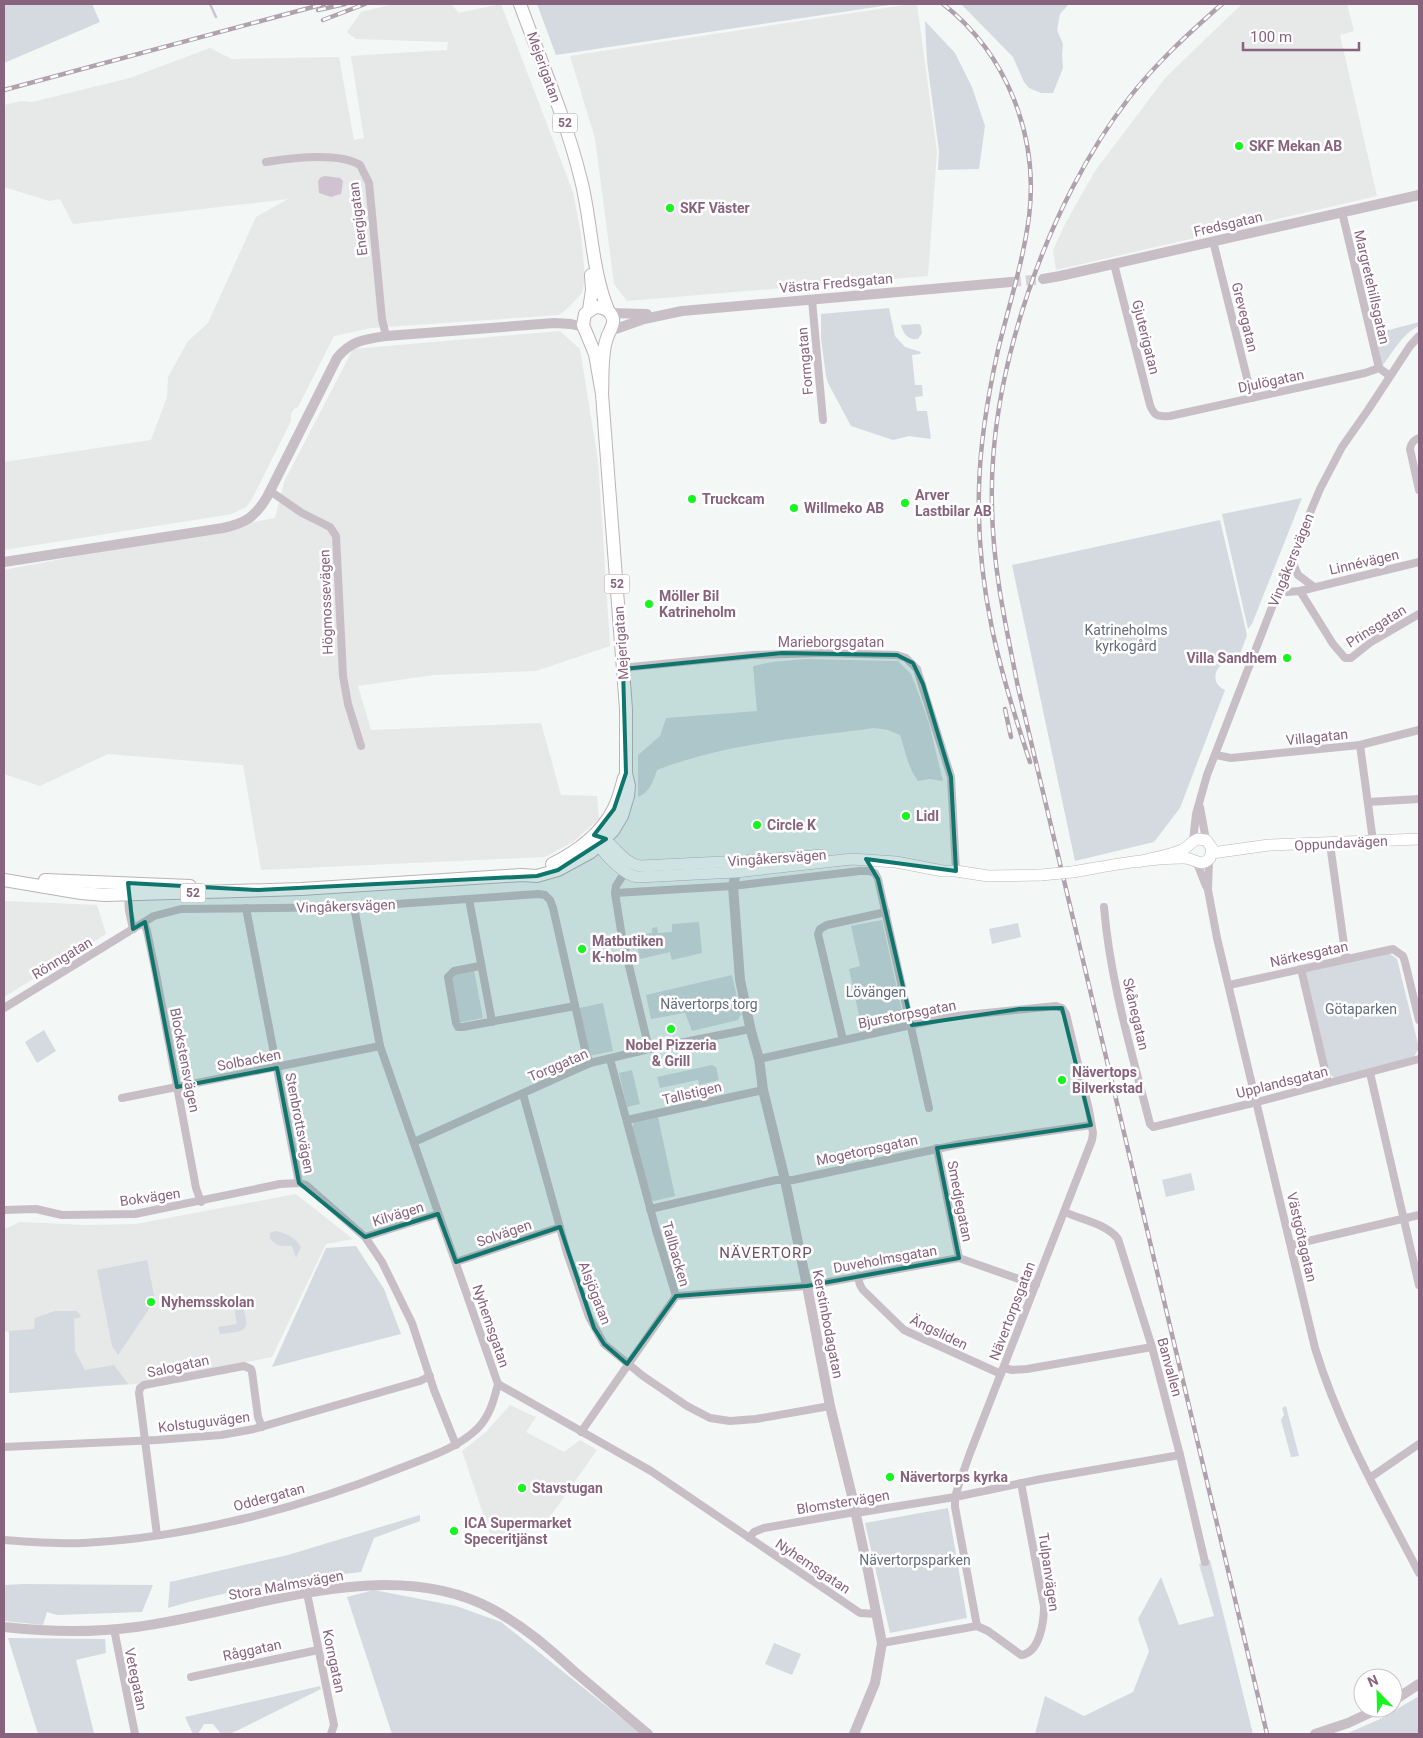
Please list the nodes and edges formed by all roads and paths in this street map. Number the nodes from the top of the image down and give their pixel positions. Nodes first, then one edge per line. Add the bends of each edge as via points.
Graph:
1 (520, 4) edge
2 (266, 162) dead end
3 (1419, 195) edge
4 (1342, 212) junction
5 (1213, 241) junction
6 (592, 247) junction
7 (1114, 264) junction
8 (1043, 279) tunnel mouth
9 (1010, 282) tunnel mouth
10 (812, 300) junction
11 (609, 311) junction
12 (663, 314) junction
13 (586, 320) junction
14 (609, 332) junction
15 (386, 336) junction
16 (1419, 336) edge
17 (1379, 368) junction
18 (1390, 376) junction
19 (602, 394) junction
20 (1252, 398) junction
21 (1155, 415) joint
22 (823, 420) dead end
23 (1419, 438) edge
24 (1419, 490) edge
25 (270, 492) junction
26 (1291, 558) junction
27 (4, 562) edge
28 (1419, 562) edge
29 (1314, 587) junction
30 (1279, 589) junction
31 (1300, 591) junction
32 (1419, 614) edge
33 (623, 669) junction
34 (1419, 730) edge
35 (1360, 745) junction
36 (361, 746) dead end
37 (1216, 755) junction
38 (1419, 799) edge
39 (1368, 802) junction
40 (1199, 803) junction
41 (1419, 839) edge
42 (599, 840) junction
43 (1373, 841) junction
44 (1330, 844) junction
45 (1209, 849) junction
46 (1192, 852) junction
47 (736, 866) junction
48 (629, 868) junction
49 (956, 870) junction
50 (4, 880) edge
51 (732, 886) junction
52 (128, 889) junction
53 (1208, 890) junction
54 (615, 893) junction
55 (469, 900) junction
56 (354, 907) junction
57 (1104, 907) dead end
58 (246, 908) junction
59 (886, 912) junction
60 (144, 923) junction
61 (133, 929) junction
62 (1346, 959) junction
63 (480, 966) junction
64 (1301, 969) junction
65 (1229, 986) junction
66 (575, 1006) junction
67 (4, 1008) edge
68 (1062, 1008) joint
69 (1419, 1020) edge
70 (492, 1022) junction
71 (912, 1025) junction
72 (750, 1029) junction
73 (843, 1040) junction
74 (380, 1046) junction
75 (649, 1049) junction
76 (610, 1059) junction
77 (759, 1059) junction
78 (1419, 1059) edge
79 (590, 1063) junction
80 (277, 1067) junction
81 (1370, 1073) junction
82 (1328, 1083) junction
83 (177, 1087) junction
84 (763, 1090) junction
85 (523, 1094) junction
86 (122, 1098) dead end
87 (1258, 1102) junction
88 (929, 1108) dead end
89 (627, 1120) junction
90 (1092, 1125) junction
91 (1152, 1126) joint
92 (414, 1142) junction
93 (937, 1148) junction
94 (785, 1180) junction
95 (299, 1182) junction
96 (200, 1202) junction
97 (650, 1209) junction
98 (4, 1210) edge
99 (1064, 1212) junction
100 (438, 1214) junction
101 (1419, 1216) edge
102 (1404, 1219) junction
103 (560, 1227) junction
104 (365, 1237) junction
105 (1291, 1244) junction
106 (959, 1258) junction
107 (456, 1262) junction
108 (858, 1277) junction
109 (1036, 1285) junction
110 (1419, 1285) edge
111 (807, 1286) junction
112 (676, 1296) junction
113 (1152, 1347) junction
114 (627, 1364) junction
115 (1002, 1371) junction
116 (430, 1376) junction
117 (498, 1384) junction
118 (830, 1406) junction
119 (262, 1427) junction
120 (581, 1432) junction
121 (145, 1441) junction
122 (1419, 1444) edge
123 (456, 1445) junction
124 (4, 1447) edge
125 (1180, 1455) junction
126 (1370, 1477) junction
127 (1021, 1483) junction
128 (955, 1497) junction
129 (855, 1512) junction
130 (157, 1535) junction
131 (749, 1538) junction
132 (4, 1540) edge
133 (1205, 1562) dead end
134 (1419, 1573) edge
135 (307, 1593) junction
136 (877, 1614) junction
137 (977, 1626) junction
138 (4, 1627) edge
139 (114, 1629) junction
140 (882, 1643) junction
141 (318, 1650) junction
142 (191, 1677) dead end
143 (1419, 1684) edge
144 (1403, 1694) edge
145 (1359, 1718) edge
146 (135, 1734) edge
147 (331, 1734) edge
148 (648, 1734) edge
149 (854, 1734) edge
150 (1315, 1734) edge

1 - 6 main road, Mejerigatan / 52 via 573,150
2 - 15 street, Energigatan via 333,157 360,165 369,183
3 - 4 street, Fredsgatan
4 - 5 street, Fredsgatan
4 - 17 street, Margretehillsgatan
5 - 7 street, Fredsgatan
5 - 20 street, Grevegatan
6 - 11 main road, Mejerigatan / 52
6 - 13 main road, Mejerigatan / 52 via 592,290
7 - 8 street, Fredsgatan
7 - 21 street, Gjuterigatan
9 - 10 street, Västra Fredsgatan
10 - 12 street, Västra Fredsgatan
10 - 22 street, Formgatan
11 - 12 street, Västra Fredsgatan
11 - 13 main road via 595,306
11 - 14 main road, 52 via 613,323
12 - 14 street, Västra Fredsgatan
13 - 14 main road via 592,336 599,337
13 - 15 street
13 - 19 main road, Mejerigatan / 52
14 - 19 main road, Mejerigatan / 52 via 604,353
15 - 25 street via 359,340 342,350
16 - 18 street, Vingåkersvägen
17 - 18 street
17 - 20 street, Djulögatan
18 - 26 street, Vingåkersvägen via 1334,461
19 - 33 main road, Mejerigatan / 52
20 - 21 street, Djulögatan via 1170,416
23 - 24 street via 1411,443 1410,449
25 - 27 street via 259,511 234,526
25 - 36 street, Högmossevägen via 330,527 336,536 343,676
26 - 29 street, Linnévägen via 1298,575
26 - 30 street, Vingåkersvägen
28 - 29 street, Linnévägen
29 - 31 street, Linnévägen
30 - 31 street, Linnévägen
30 - 37 street, Vingåkersvägen
31 - 32 street, Prinsgatan via 1333,644 1346,658 1351,658 1371,642
33 - 42 main road, Mejerigatan / 52 via 626,773
33 - 49 street, Marieborgsgatan via 782,653 887,654 906,658 917,669 951,777
34 - 35 street, Villagatan
35 - 37 street, Villagatan via 1231,758
35 - 39 street
37 - 40 street, Vingåkersvägen
38 - 39 street
39 - 43 street
40 - 45 street, Vingåkersvägen
40 - 46 street, Vingåkersvägen
41 - 43 main road, Oppundavägen
42 - 48 main road
42 - 52 main road, Vingåkersvägen / 52 via 522,875 258,890
43 - 44 main road, Oppundavägen
44 - 45 main road, Oppundavägen
44 - 62 street
45 - 46 main road, Vingåkersvägen via 1198,839
45 - 46 main road, Vingåkersvägen via 1202,863
45 - 53 street, Västgötagatan
46 - 49 main road, Vingåkersvägen, bridge via 1180,851 1138,862 1041,875 988,876
46 - 53 street, Västgötagatan
47 - 48 main road, Vingåkersvägen via 638,878 631,876
47 - 49 main road, Vingåkersvägen via 835,853 867,853
47 - 51 street, Vingåkersvägen
48 - 54 street via 617,884
50 - 52 main road, Vingåkersvägen / 52 via 81,893
51 - 54 street, Vingåkersvägen
51 - 59 street, Vingåkersvägen via 869,871 878,879
51 - 72 street, Kerstinbodagatan via 738,967
52 - 61 street
53 - 65 street, Västgötagatan
54 - 75 street
55 - 56 street, Vingåkersvägen
55 - 63 street
55 - 66 street, Vingåkersvägen via 545,895 550,900
56 - 58 street, Vingåkersvägen
56 - 74 street, Nyhemsgatan
57 - 91 street, Skånegatan via 1115,980
58 - 60 street, Vingåkersvägen via 181,909 154,916
58 - 80 street, Stenbrottsvägen
59 - 71 street
59 - 73 street via 827,925 818,934
60 - 61 street, Rönngatan
60 - 83 street, Blockstensvägen
61 - 67 street, Rönngatan
62 - 64 street, Närkesgatan
62 - 69 street, Närkesgatan via 1394,950 1403,956
63 - 70 street
63 - 70 street via 450,974 448,981 456,1023 458,1027
64 - 65 street, Närkesgatan
64 - 82 street
65 - 87 street, Västgötagatan
66 - 70 street
66 - 79 street
68 - 71 street, Bjurstorpsgatan via 1047,1006 947,1017
68 - 90 street, Nävertorpsgatan
71 - 73 street, Bjurstorpsgatan
71 - 88 street
72 - 75 street, Torggatan
72 - 77 street, Kerstinbodagatan
73 - 77 street, Bjurstorpsgatan
74 - 80 street, Solbacken
74 - 92 street, Nyhemsgatan
75 - 76 street, Torggatan
76 - 79 street, Torggatan
76 - 89 street, Tallbacken
77 - 84 street, Kerstinbodagatan
78 - 81 street, Upplandsgatan
79 - 85 street, Torggatan
80 - 83 street, Solbacken
80 - 95 street, Stenbrottsvägen
81 - 82 street, Upplandsgatan
81 - 102 street
82 - 87 street, Upplandsgatan
83 - 86 street, Solbacken
83 - 96 street, Blockstensvägen
84 - 89 street, Tallstigen
84 - 94 street, Kerstinbodagatan
85 - 92 street, Torggatan
85 - 103 street, Alsjögatan
87 - 91 street, Upplandsgatan via 1159,1127
87 - 105 street, Västgötagatan
89 - 97 street, Tallbacken
90 - 93 street, Mogetorpsgatan
90 - 99 street, Nävertorpsgatan via 1092,1140
92 - 100 street, Nyhemsgatan
93 - 94 street, Mogetorpsgatan
93 - 106 street, Smedjegatan
94 - 97 street, Mogetorpsgatan
94 - 111 street, Kerstinbodagatan
95 - 96 street, Bokvägen
95 - 104 street, Stenbrottsvägen via 316,1192
96 - 98 street, Bokvägen via 116,1215 62,1216 36,1209
97 - 112 street, Tallbacken
99 - 109 street, Nävertorpsgatan
99 - 113 street, Banvallen via 1105,1228 1118,1239
100 - 104 street, Kilvägen
100 - 107 street, Nyhemsgatan
101 - 102 street
102 - 105 street
102 - 110 street
103 - 107 street, Solvägen
103 - 114 street, Alsjögatan via 594,1328 604,1344
104 - 116 street, Stenbrottsvägen via 404,1305
105 - 126 street, Västgötagatan via 1323,1373
106 - 108 street, Duveholmsgatan
106 - 109 street, Duveholmsgatan
107 - 117 street, Nyhemsgatan
108 - 111 street, Duveholmsgatan
108 - 115 street, Ängsliden via 863,1290 904,1330
109 - 115 street, Nävertorpsgatan
111 - 112 street, Duveholmsgatan
111 - 118 street, Kerstinbodagatan
112 - 114 street, Tallbacken
113 - 115 street, Ängsliden
113 - 125 street, Banvallen
114 - 118 street, Alsjögatan via 699,1414 720,1420 756,1418
114 - 120 street, Tallbacken
115 - 128 street, Nävertorpsgatan
116 - 119 street, Kolstuguvägen
116 - 123 street, Stenbrottsvägen
117 - 120 street, Nyhemsgatan
117 - 123 street, Oddergatan via 487,1416 474,1432
118 - 129 street, Kerstinbodagatan
119 - 121 street, Kolstuguvägen via 197,1438
119 - 121 street, Salogatan via 252,1372 244,1366 140,1388
120 - 131 street, Nyhemsgatan via 651,1471
121 - 124 street, Kolstuguvägen
121 - 130 street, Salogatan
122 - 126 street
123 - 130 street, Oddergatan via 318,1497 238,1519
125 - 127 street, Blomstervägen
125 - 133 street, Banvallen
126 - 134 street, Västgötagatan
127 - 128 street, Blomstervägen
127 - 137 street, Tulpanvägen via 1044,1606 1044,1623 1040,1636 1026,1655 1021,1655
128 - 129 street, Blomstervägen
128 - 137 street, Nävertorpsgatan
129 - 131 street, Blomstervägen via 764,1528
129 - 136 street, Kerstinbodagatan
130 - 132 street, Oddergatan via 83,1543
131 - 136 street, Nyhemsgatan via 860,1613
135 - 139 street, Stora Malmsvägen via 155,1624
135 - 141 street, Korngatan
135 - 148 street, Stora Malmsvägen via 356,1586 406,1586 437,1590 477,1602 528,1632
136 - 140 street, Kerstinbodagatan
137 - 140 street
138 - 139 street, Stora Malmsvägen via 74,1632
139 - 146 street, Vetegatan
140 - 149 street, Kerstinbodagatan via 875,1683
141 - 142 street, Råggatan
141 - 147 street, Korngatan via 334,1725
143 - 144 street
145 - 150 street

